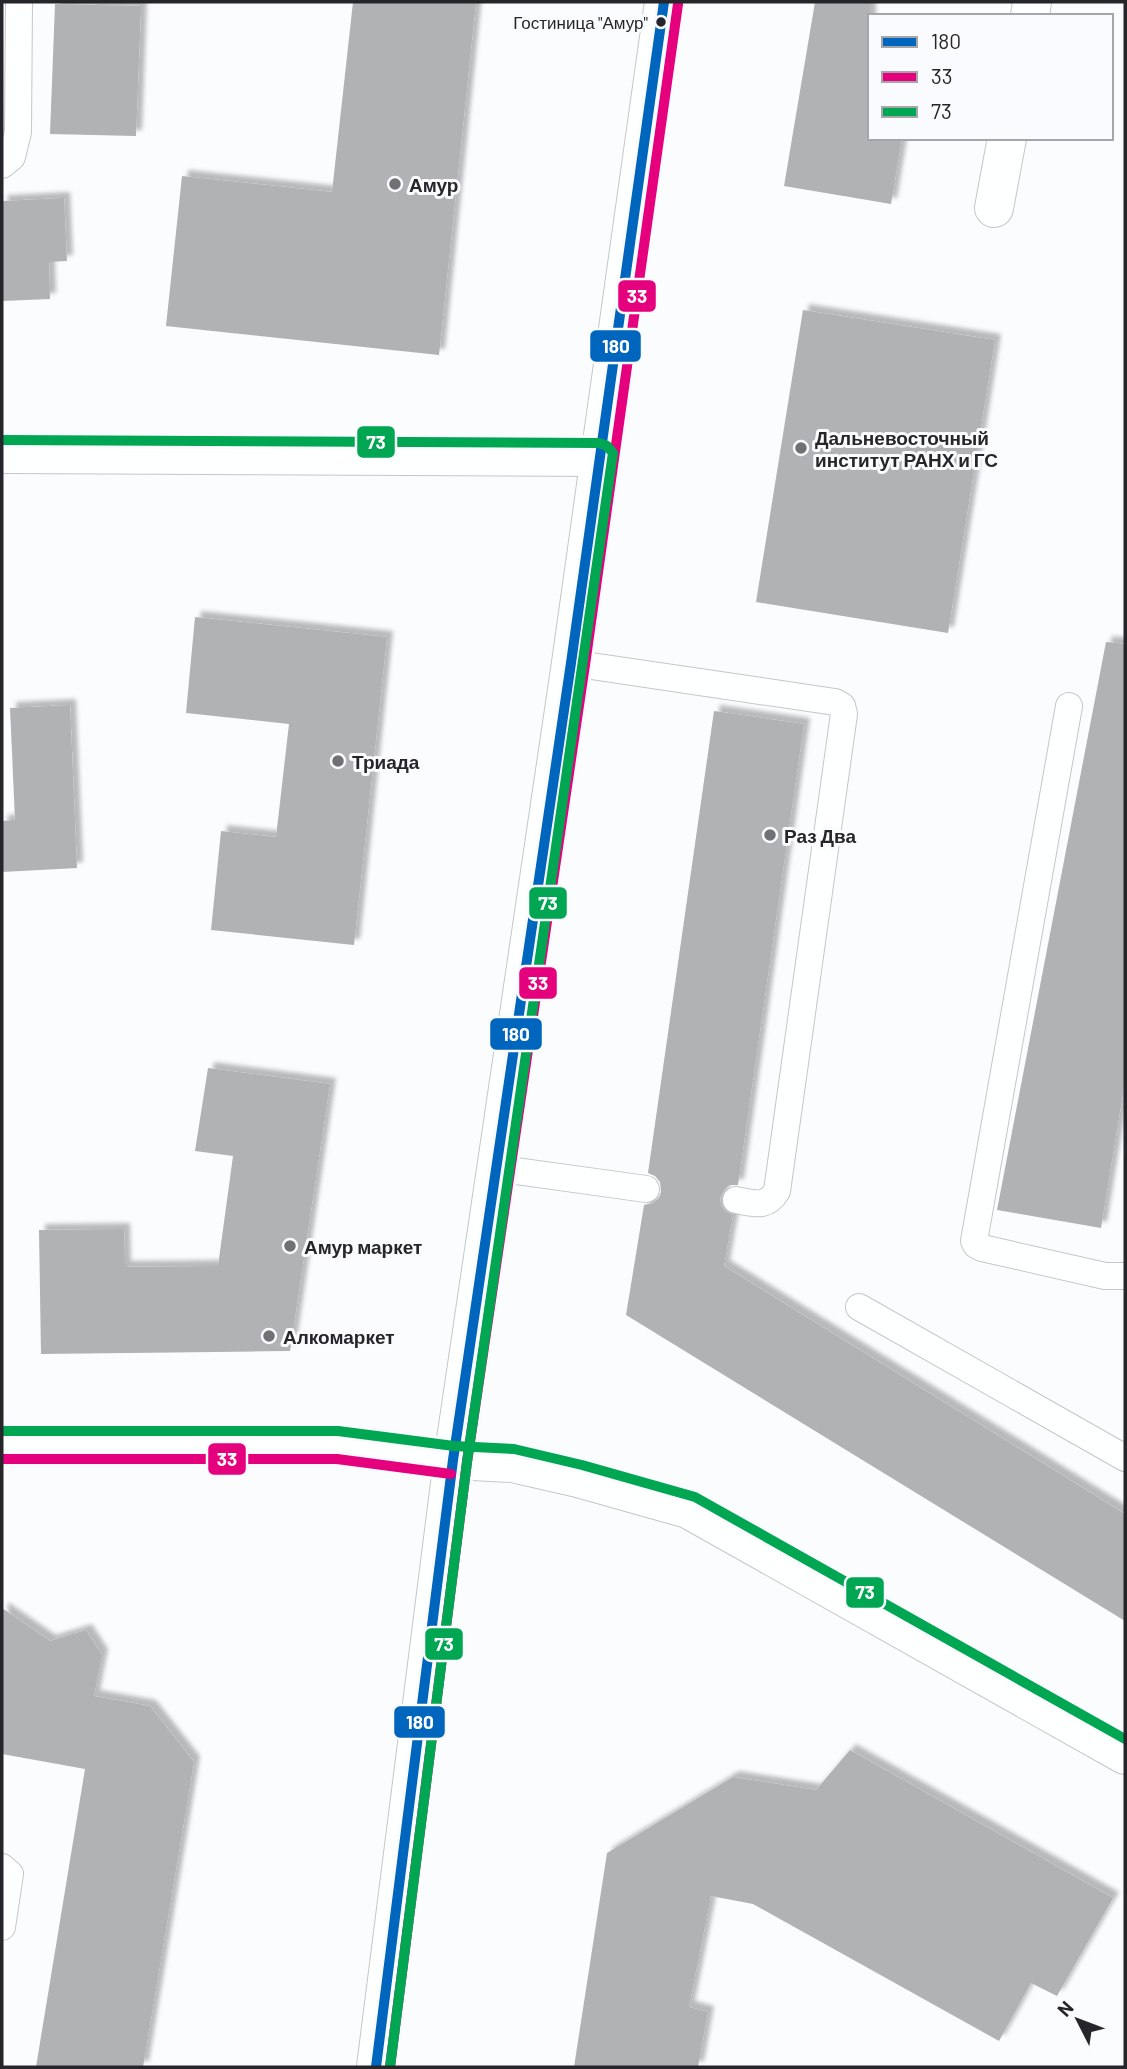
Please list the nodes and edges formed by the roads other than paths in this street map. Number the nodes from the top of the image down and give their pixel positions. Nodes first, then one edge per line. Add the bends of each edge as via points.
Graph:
1 (19, 2) edge
2 (664, 2) edge
3 (1007, 140) edge
4 (2, 165) edge
5 (994, 208) dead end
6 (2, 454) edge
7 (599, 457) junction
8 (571, 663) junction
9 (1069, 706) dead end
10 (495, 1168) junction
11 (646, 1189) dead end
12 (736, 1200) dead end
13 (1125, 1276) edge
14 (859, 1307) dead end
15 (2, 1445) edge
16 (1125, 1458) edge
17 (453, 1460) junction
18 (1125, 1755) edge
19 (2, 1867) edge
20 (2, 1927) edge
21 (376, 2067) edge

1 - 4 lane via 18,132 12,157
2 - 7 main road
3 - 5 main road
6 - 7 main road
7 - 8 main road
8 - 10 main road
8 - 12 lane via 842,706 777,1191 764,1204
9 - 13 lane via 974,1241 982,1248 1105,1276
10 - 11 lane
10 - 17 main road
14 - 16 lane
15 - 17 main road via 338,1445
17 - 18 main road via 512,1463 688,1509
17 - 21 main road
19 - 20 lane via 10,1874

